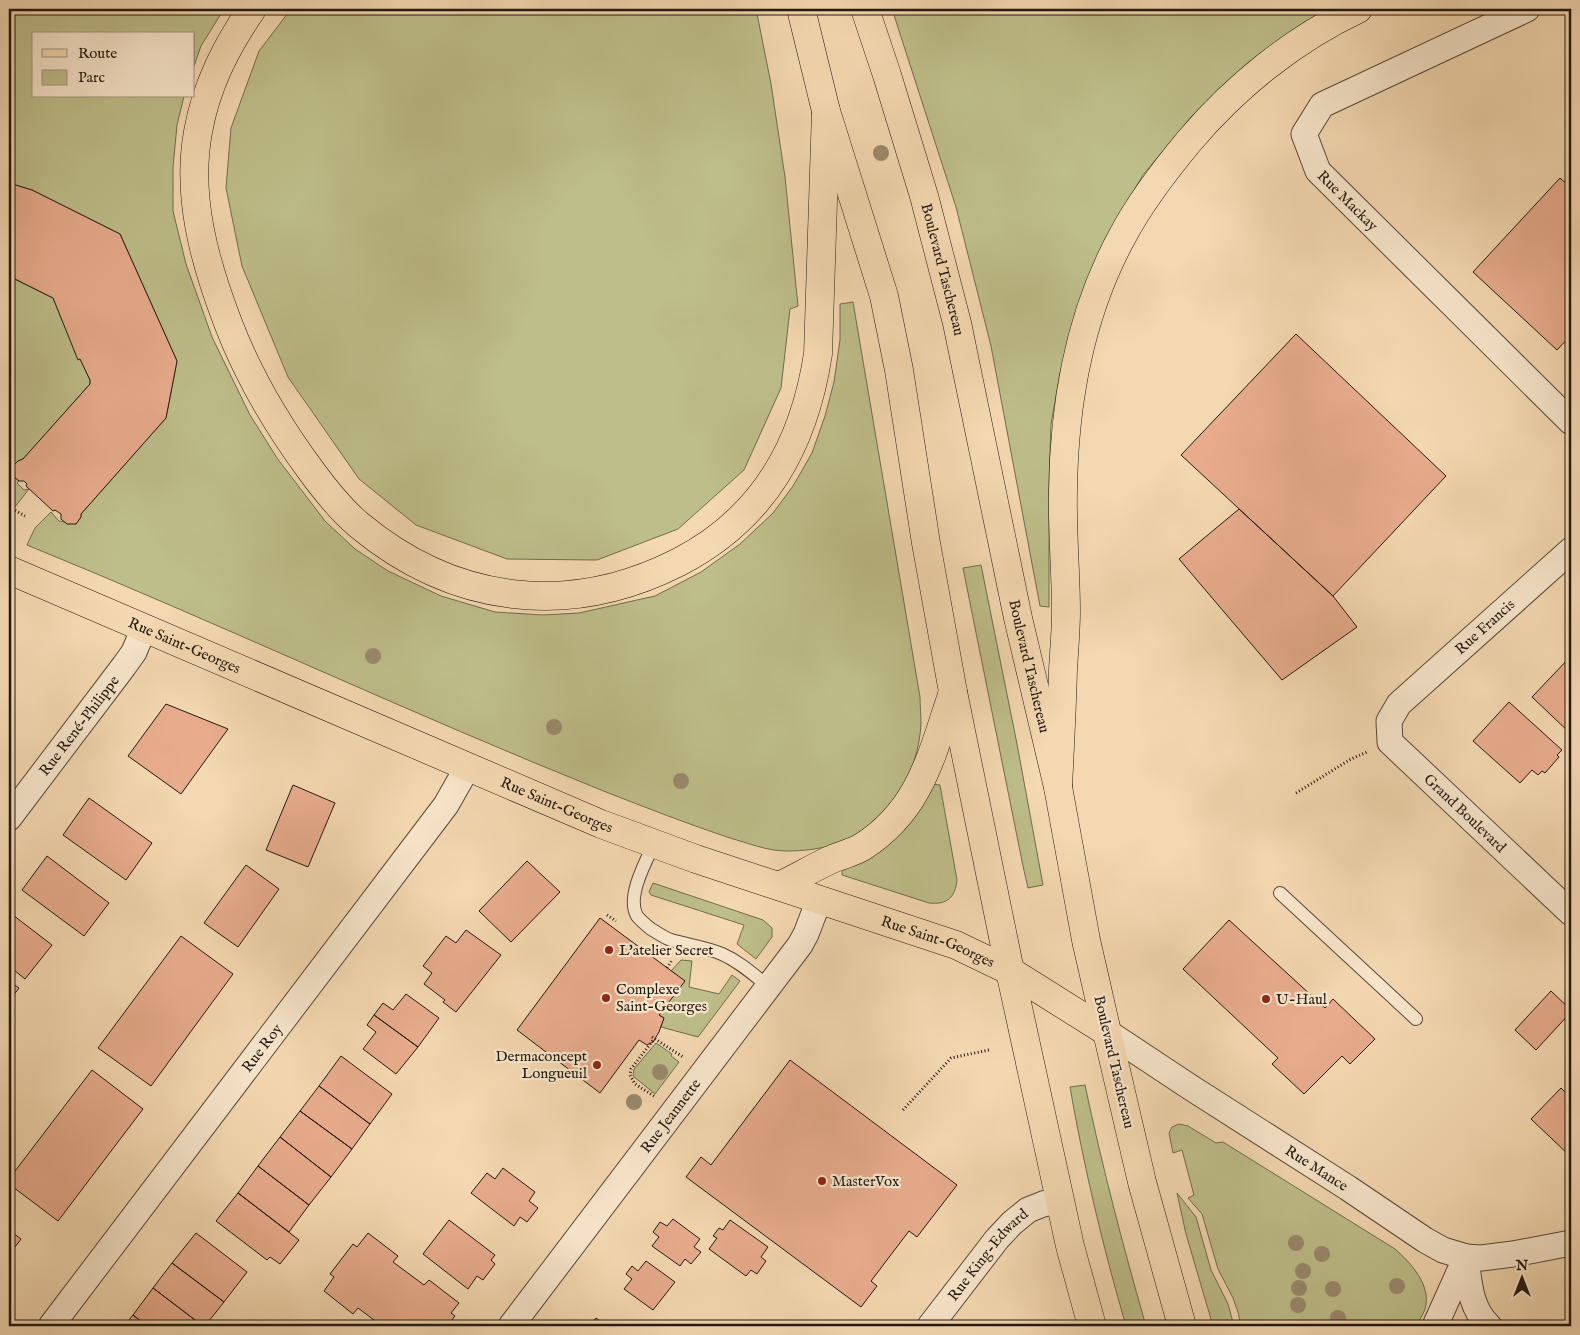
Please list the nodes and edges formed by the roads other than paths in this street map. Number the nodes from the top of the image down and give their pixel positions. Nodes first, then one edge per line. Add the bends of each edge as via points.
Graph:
1 (252, 9) edge
2 (801, 9) edge
3 (865, 9) edge
4 (1358, 9) edge
5 (1527, 9) edge
6 (826, 111) junction
7 (1571, 422) edge
8 (1571, 550) edge
9 (9, 570) edge
10 (144, 628) junction
11 (953, 692) junction
12 (1390, 742) joint
13 (467, 768) junction
14 (1058, 787) junction
15 (9, 818) edge
16 (654, 844) junction
17 (779, 886) junction
18 (1280, 893) dead end
19 (819, 900) junction
20 (1571, 913) edge
21 (1010, 971) junction
22 (769, 987) junction
23 (1416, 1019) dead end
24 (1107, 1032) junction
25 (1060, 1200) junction
26 (1571, 1243) edge
27 (1466, 1257) junction
28 (51, 1326) edge
29 (511, 1326) edge
30 (930, 1326) edge
31 (1092, 1326) edge
32 (1182, 1326) edge
33 (1435, 1326) edge
34 (1489, 1326) edge

1 - 6 main road via 227,49 208,89 198,132 194,175 207,257 243,360 292,445 330,496 358,524 404,557 426,568 449,579 500,593 577,594 654,574 694,554 734,525 749,511 778,472 802,420 818,354
2 - 6 main road
3 - 14 main road, Boulevard Taschereau via 924,196 951,298 1016,608
4 - 14 main road via 1273,61 1212,116 1145,198 1122,236 1094,302 1072,382 1067,424 1063,490 1066,612
5 - 7 street, Rue Mackay via 1322,104 1304,134 1318,171
6 - 11 main road via 884,296
8 - 12 street, Rue Francis via 1399,704 1389,721
9 - 10 main road, Rue Saint-Georges
10 - 13 main road, Rue Saint-Georges
10 - 15 street, Rue René-Philippe via 134,652
11 - 17 main road via 925,774 898,818 861,848
11 - 21 main road
12 - 20 street, Grand Boulevard
13 - 16 main road, Rue Saint-Georges
13 - 28 street, Rue Roy via 446,805
14 - 24 main road, Boulevard Taschereau via 1086,940
16 - 17 main road, Rue Saint-Georges
16 - 22 lane via 634,897 637,916 661,936 731,958
17 - 19 main road, Rue Saint-Georges
18 - 23 lane
19 - 21 main road, Rue Saint-Georges via 956,945
19 - 22 street, Rue Jeannette via 803,940
21 - 24 main road, Rue Saint-Georges
21 - 25 main road
22 - 29 street, Rue Jeannette
24 - 27 street, Rue Mance via 1425,1240
24 - 32 main road, Boulevard Taschereau via 1142,1182
25 - 30 street, Rue King-Edward via 1028,1210 1012,1223
25 - 31 main road
26 - 27 street, Rue Mance via 1496,1257
27 - 33 street
27 - 34 street via 1473,1302

